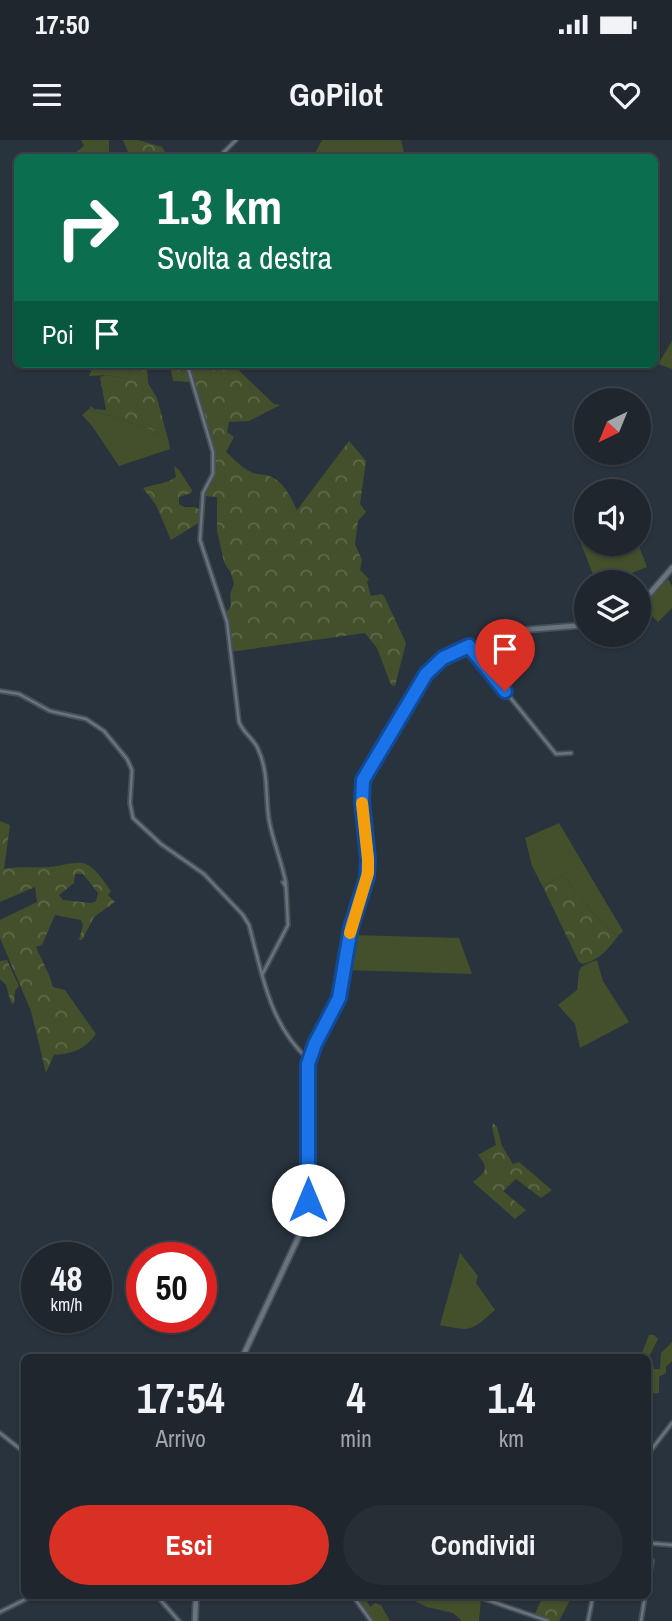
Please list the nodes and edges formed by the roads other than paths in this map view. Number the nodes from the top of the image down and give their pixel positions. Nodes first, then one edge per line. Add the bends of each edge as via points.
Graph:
1 (236, 140) edge
2 (222, 154) edge
3 (188, 368) edge
4 (672, 568) edge
5 (651, 592) edge
6 (574, 626) edge
7 (469, 646) junction
8 (0, 691) edge
9 (571, 753) dead end
10 (262, 975) junction
11 (309, 1059) junction
12 (244, 1354) edge
13 (672, 1423) edge
14 (0, 1433) edge
15 (21, 1450) edge
16 (651, 1450) edge
17 (651, 1543) edge
18 (672, 1545) edge
19 (652, 1561) dead end
20 (651, 1566) edge
21 (26, 1599) edge
22 (160, 1599) edge
23 (196, 1599) edge
24 (355, 1599) edge
25 (493, 1599) edge
26 (592, 1599) edge
27 (645, 1599) edge
28 (0, 1612) edge
29 (179, 1621) edge
30 (195, 1621) edge
31 (371, 1621) edge
32 (548, 1621) edge
33 (588, 1621) edge
34 (641, 1621) edge

1 - 2 street
3 - 10 street via 214,460 203,493 200,540 227,622 238,718 258,748 264,768 269,819 284,883 288,925
4 - 5 main road
6 - 7 main road via 515,630
7 - 9 street via 556,754
7 - 11 main road via 443,658 426,674 363,780 367,877 351,927 339,998
8 - 10 street via 86,719 104,731 132,770 133,818 161,845 204,874 243,915
10 - 11 street via 273,1010
11 - 12 main road via 306,1221
13 - 16 street
14 - 15 street
17 - 18 street
19 - 20 street
21 - 28 street
22 - 29 street
23 - 30 main road
24 - 31 street
25 - 32 street
26 - 33 street
27 - 34 street

